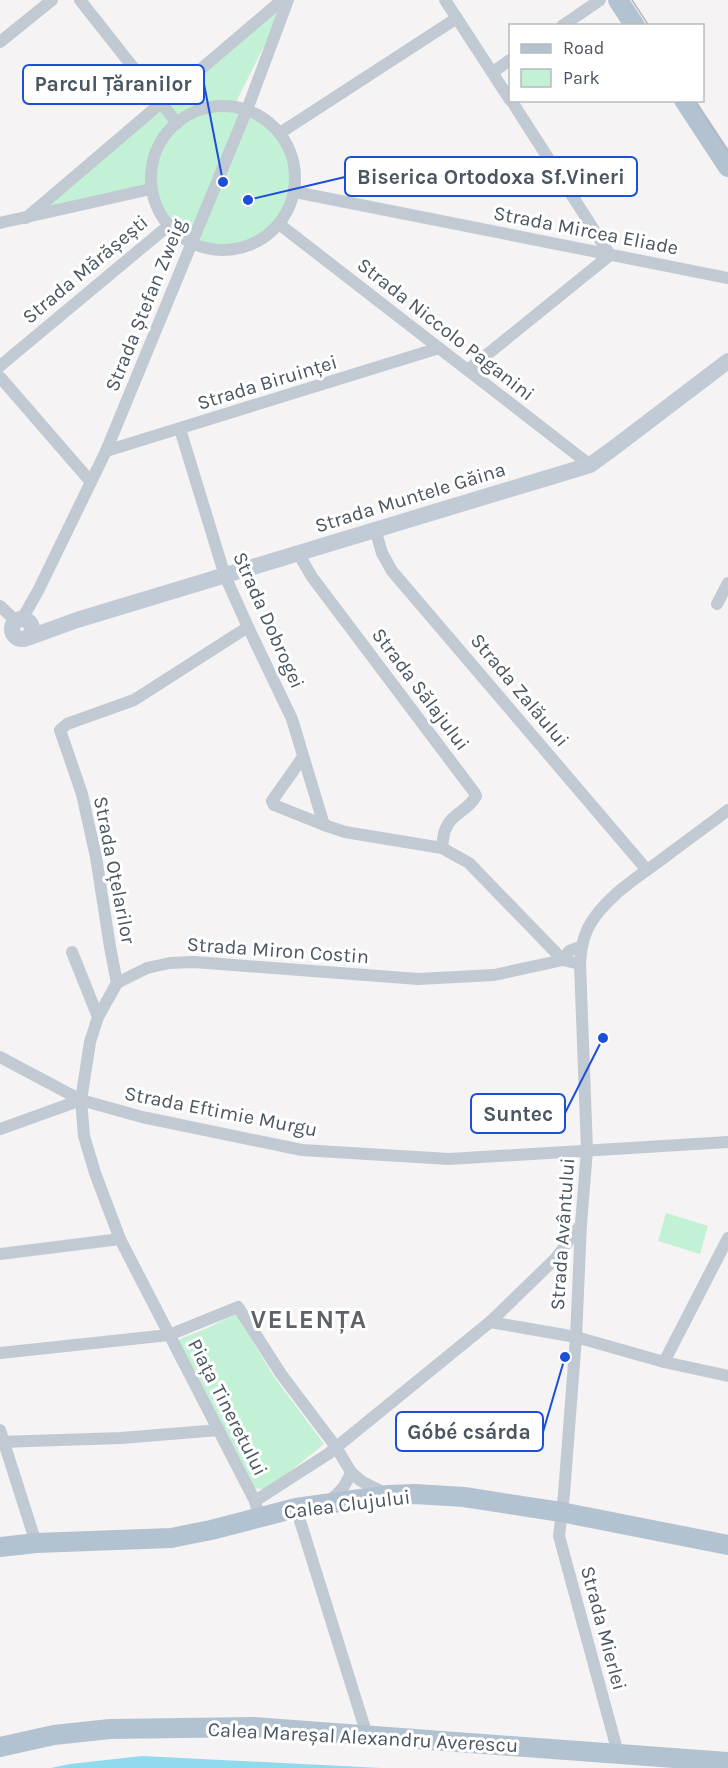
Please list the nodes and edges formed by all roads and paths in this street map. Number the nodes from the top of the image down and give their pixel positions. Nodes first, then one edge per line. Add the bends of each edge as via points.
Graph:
1 (52, 0) edge
2 (80, 0) edge
3 (282, 0) edge
4 (288, 0) edge
5 (445, 0) edge
6 (600, 0) edge
7 (618, 0) edge
8 (457, 18) junction
9 (565, 24) edge
10 (633, 24) edge
11 (0, 42) edge
12 (509, 61) edge
13 (493, 72) junction
14 (509, 97) edge
15 (512, 102) edge
16 (685, 102) edge
17 (160, 103) junction
18 (247, 110) junction
19 (177, 123) junction
20 (280, 133) junction
21 (728, 167) edge
22 (151, 189) junction
23 (295, 192) junction
24 (26, 218) junction
25 (0, 223) edge
26 (279, 224) junction
27 (168, 225) junction
28 (192, 244) junction
29 (610, 255) junction
30 (728, 278) edge
31 (439, 348) junction
32 (728, 361) edge
33 (0, 366) edge
34 (468, 370) junction
35 (0, 377) edge
36 (180, 429) junction
37 (106, 451) junction
38 (590, 465) junction
39 (91, 482) junction
40 (375, 529) junction
41 (298, 553) junction
42 (225, 576) junction
43 (728, 583) edge
44 (717, 604) dead end
45 (0, 606) edge
46 (248, 627) junction
47 (18, 628) edge
48 (0, 643) edge
49 (303, 757) junction
50 (728, 810) edge
51 (324, 825) junction
52 (442, 848) junction
53 (647, 870) junction
54 (582, 946) junction
55 (72, 951) dead end
56 (563, 960) junction
57 (580, 964) junction
58 (117, 983) junction
59 (98, 1017) junction
60 (0, 1057) edge
61 (81, 1100) junction
62 (0, 1129) edge
63 (728, 1142) edge
64 (587, 1150) junction
65 (580, 1224) junction
66 (728, 1238) edge
67 (120, 1239) junction
68 (0, 1254) edge
69 (490, 1322) junction
70 (169, 1335) junction
71 (576, 1337) junction
72 (0, 1353) edge
73 (664, 1362) junction
74 (728, 1376) edge
75 (219, 1430) junction
76 (1, 1438) edge
77 (336, 1447) junction
78 (351, 1472) junction
79 (390, 1495) junction
80 (326, 1504) junction
81 (296, 1508) junction
82 (257, 1509) junction
83 (561, 1512) junction
84 (36, 1543) junction
85 (728, 1545) edge
86 (0, 1547) edge
87 (367, 1735) junction
88 (0, 1747) edge
89 (618, 1753) junction
90 (728, 1762) edge

1 - 11 street
2 - 17 street
3 - 17 street
4 - 18 street, Strada Ștefan Zweig
5 - 8 street
6 - 9 street
7 - 10 main road
8 - 13 street
8 - 20 street
12 - 13 street
13 - 14 street
15 - 29 street
16 - 21 main road
17 - 19 street
17 - 24 street
18 - 19 street via 208,107
18 - 20 street
18 - 28 street, Strada Ștefan Zweig
19 - 22 street via 157,149 151,168
20 - 23 street via 294,160
22 - 24 street
22 - 27 street
23 - 26 street
23 - 29 street, Strada Mircea Eliade
24 - 25 street
26 - 28 street via 258,242 239,249 220,251
26 - 31 street, Strada Niccolo Paganini
27 - 28 street
27 - 33 street, Strada Mărășești
28 - 37 street, Strada Ștefan Zweig
29 - 30 street, Strada Mircea Eliade
29 - 34 street
31 - 34 street, Strada Niccolo Paganini
31 - 36 street, Strada Biruinței
32 - 38 street, Strada Muntele Găina
34 - 38 street, Strada Niccolo Paganini
35 - 39 street
36 - 37 street, Strada Biruinței
36 - 42 street, Strada Dobrogei
37 - 39 street, Strada Ștefan Zweig
38 - 40 street, Strada Muntele Găina
39 - 47 street, Strada Ștefan Zweig
40 - 41 street, Strada Muntele Găina
40 - 53 street, Strada Zalăului via 392,571
41 - 42 street, Strada Muntele Găina
41 - 52 street, Strada Sălajului via 476,796 446,827
42 - 46 street, Strada Dobrogei
42 - 47 street, Strada Muntele Găina via 78,620
43 - 44 street
45 - 47 street
46 - 49 street, Strada Dobrogei via 292,719
46 - 58 street, Strada Oțelarilor via 134,700 60,730 96,857
47 - 48 street, Strada Muntele Găina
49 - 51 street, Strada Dobrogei
49 - 51 street via 272,801
50 - 53 street, Strada Avântului
51 - 52 street
52 - 56 street via 484,876
53 - 54 street, Strada Avântului via 598,912
54 - 56 street, Strada Miron Costin via 569,951
54 - 57 street, Strada Avântului
55 - 59 street
56 - 57 street, Strada Miron Costin
56 - 58 street, Strada Miron Costin via 494,975 418,979 170,963 147,968
57 - 64 street, Strada Avântului
58 - 59 street
59 - 61 street
60 - 61 street, Strada Eftimie Murgu
61 - 62 street
61 - 64 street, Strada Eftimie Murgu via 142,1117 302,1150 449,1159
61 - 67 street via 84,1136
63 - 64 street, Strada Eftimie Murgu
64 - 65 street, Strada Avântului
65 - 69 street via 555,1259
65 - 71 street, Strada Avântului
66 - 73 street
67 - 68 street
67 - 70 street
69 - 71 street
69 - 77 street
70 - 72 street
70 - 75 street, Piața Tineretului
70 - 77 street, Piața Tineretului via 238,1307 281,1374
71 - 73 street
71 - 83 street, Strada Avântului
73 - 74 street
75 - 76 street via 121,1438
75 - 82 street, Piața Tineretului
76 - 84 street
77 - 78 street, Piața Tineretului
77 - 82 street
78 - 79 street, Piața Tineretului
78 - 80 street via 341,1491
79 - 80 main road, Calea Clujului
79 - 83 main road, Calea Clujului via 465,1497
80 - 81 main road, Calea Clujului
81 - 82 main road, Calea Clujului
81 - 87 street
82 - 84 main road, Calea Clujului via 211,1530 171,1538
83 - 85 main road, Calea Clujului
83 - 89 street, Strada Mierlei via 559,1536
84 - 86 main road, Calea Clujului
87 - 88 main road, Calea Mareșal Alexandru Averescu via 253,1727 110,1729 54,1735
87 - 89 main road, Calea Mareșal Alexandru Averescu
89 - 90 main road, Calea Mareșal Alexandru Averescu

